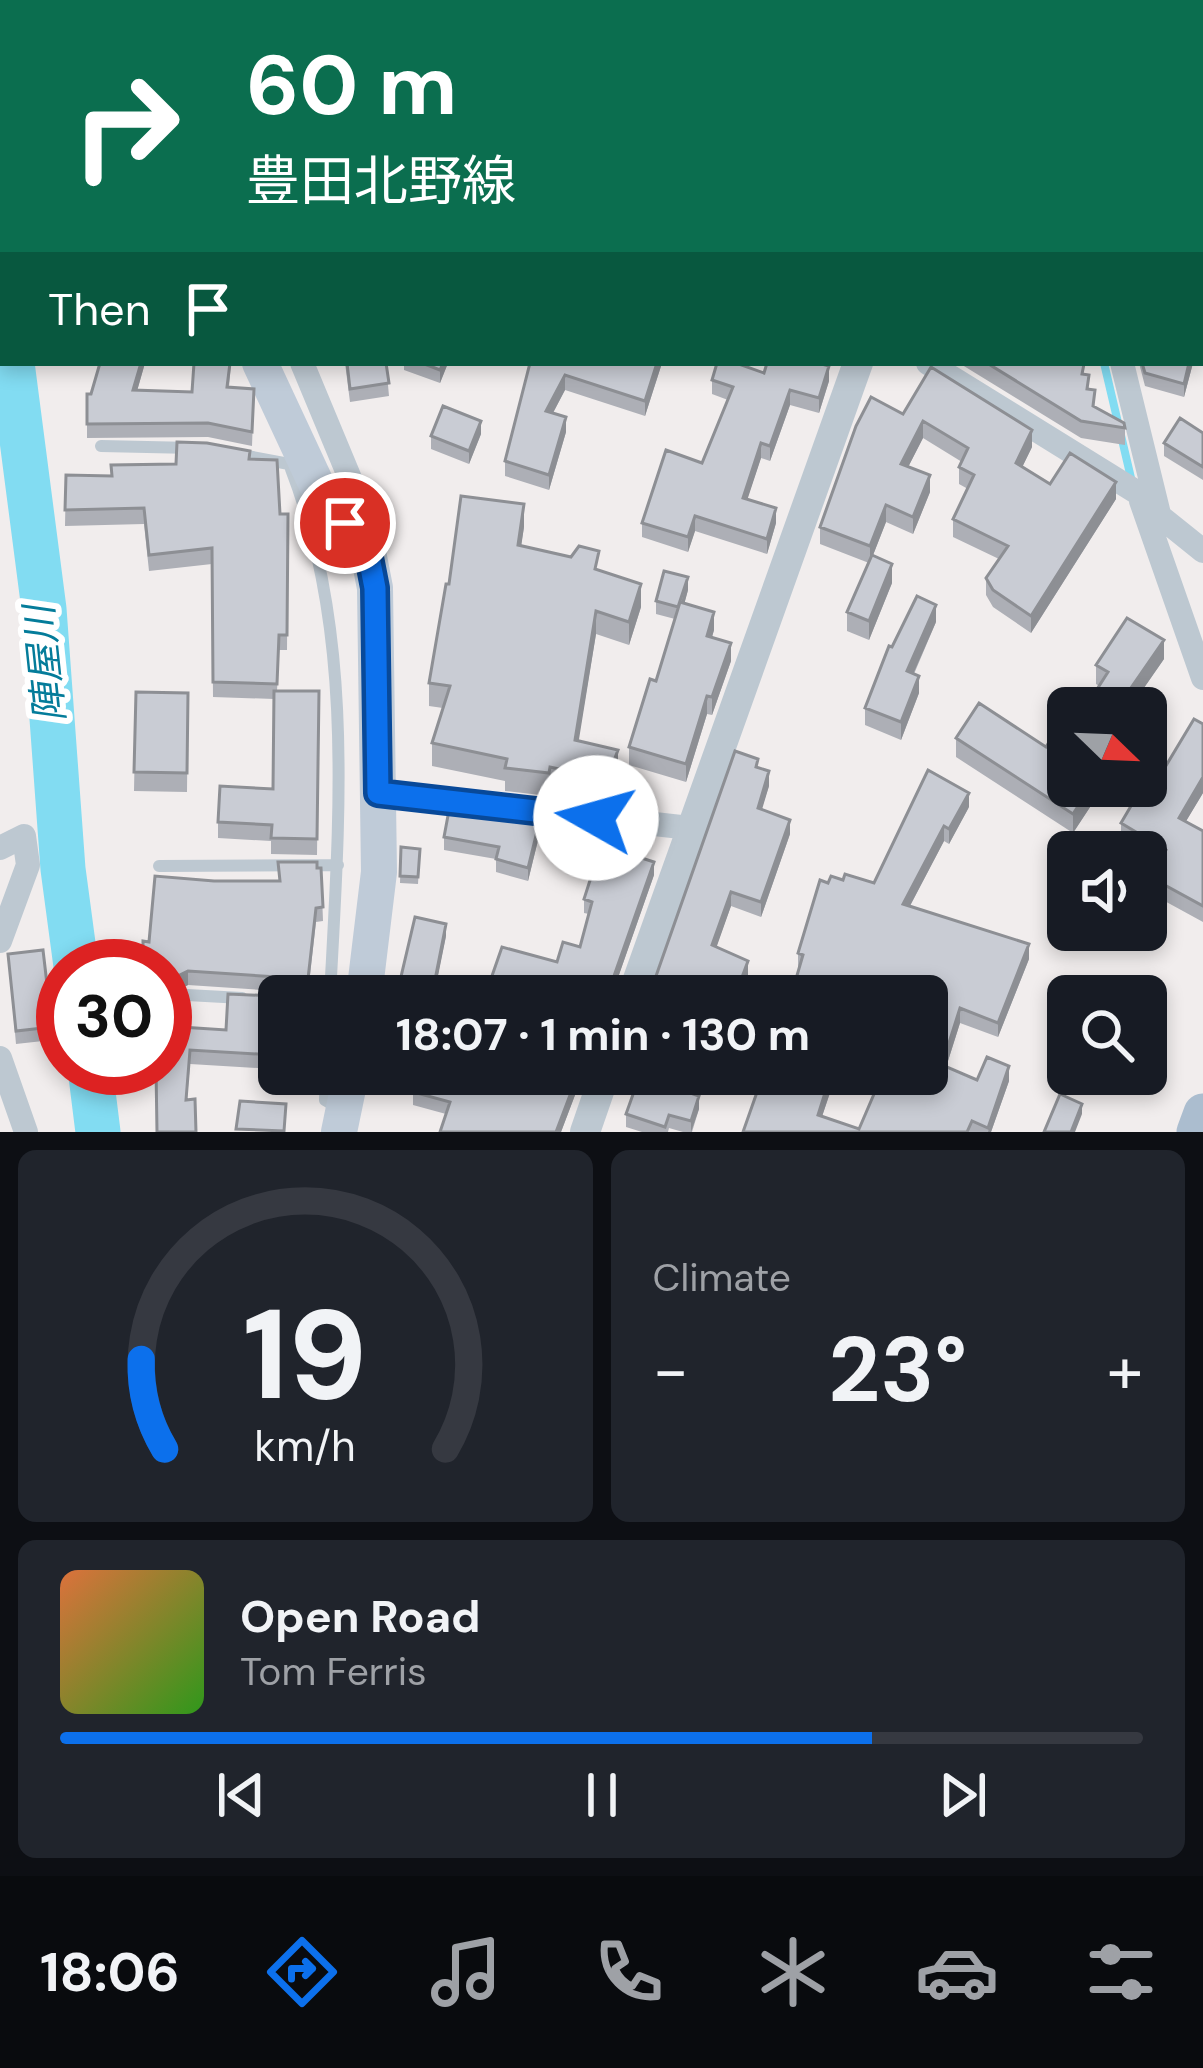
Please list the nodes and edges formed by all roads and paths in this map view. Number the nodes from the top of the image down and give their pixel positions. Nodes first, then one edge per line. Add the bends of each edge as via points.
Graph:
1 (257, 366) edge
2 (257, 366) edge
3 (303, 366) edge
4 (857, 366) edge
5 (933, 366) edge
6 (1123, 366) edge
7 (101, 446) dead end
8 (208, 448) edge
9 (228, 452) edge
10 (289, 464) junction
11 (1150, 507) junction
12 (1203, 551) edge
13 (368, 552) junction
14 (1203, 678) edge
15 (378, 793) junction
16 (690, 828) junction
17 (0, 848) edge
18 (338, 865) junction
19 (158, 866) dead end
20 (0, 941) edge
21 (331, 975) edge
22 (367, 975) edge
23 (639, 975) edge
24 (192, 995) edge
25 (258, 999) edge
26 (0, 1058) edge
27 (325, 1095) edge
28 (598, 1095) edge
29 (1203, 1112) edge
30 (341, 1122) edge
31 (26, 1132) edge
32 (585, 1132) edge
33 (1196, 1132) edge

1 - 10 lane
2 - 13 main road via 321,494
3 - 13 street via 354,488
4 - 16 street
5 - 11 street
6 - 11 street
7 - 8 lane
9 - 10 lane
10 - 18 lane via 322,575 337,711
11 - 12 street
11 - 14 street
13 - 15 main road via 379,660
15 - 16 street
15 - 22 main road
16 - 23 street
17 - 20 street via 24,836 28,865
18 - 19 lane
18 - 21 lane
24 - 25 lane
26 - 31 street
27 - 30 lane
28 - 32 street
29 - 33 main road

